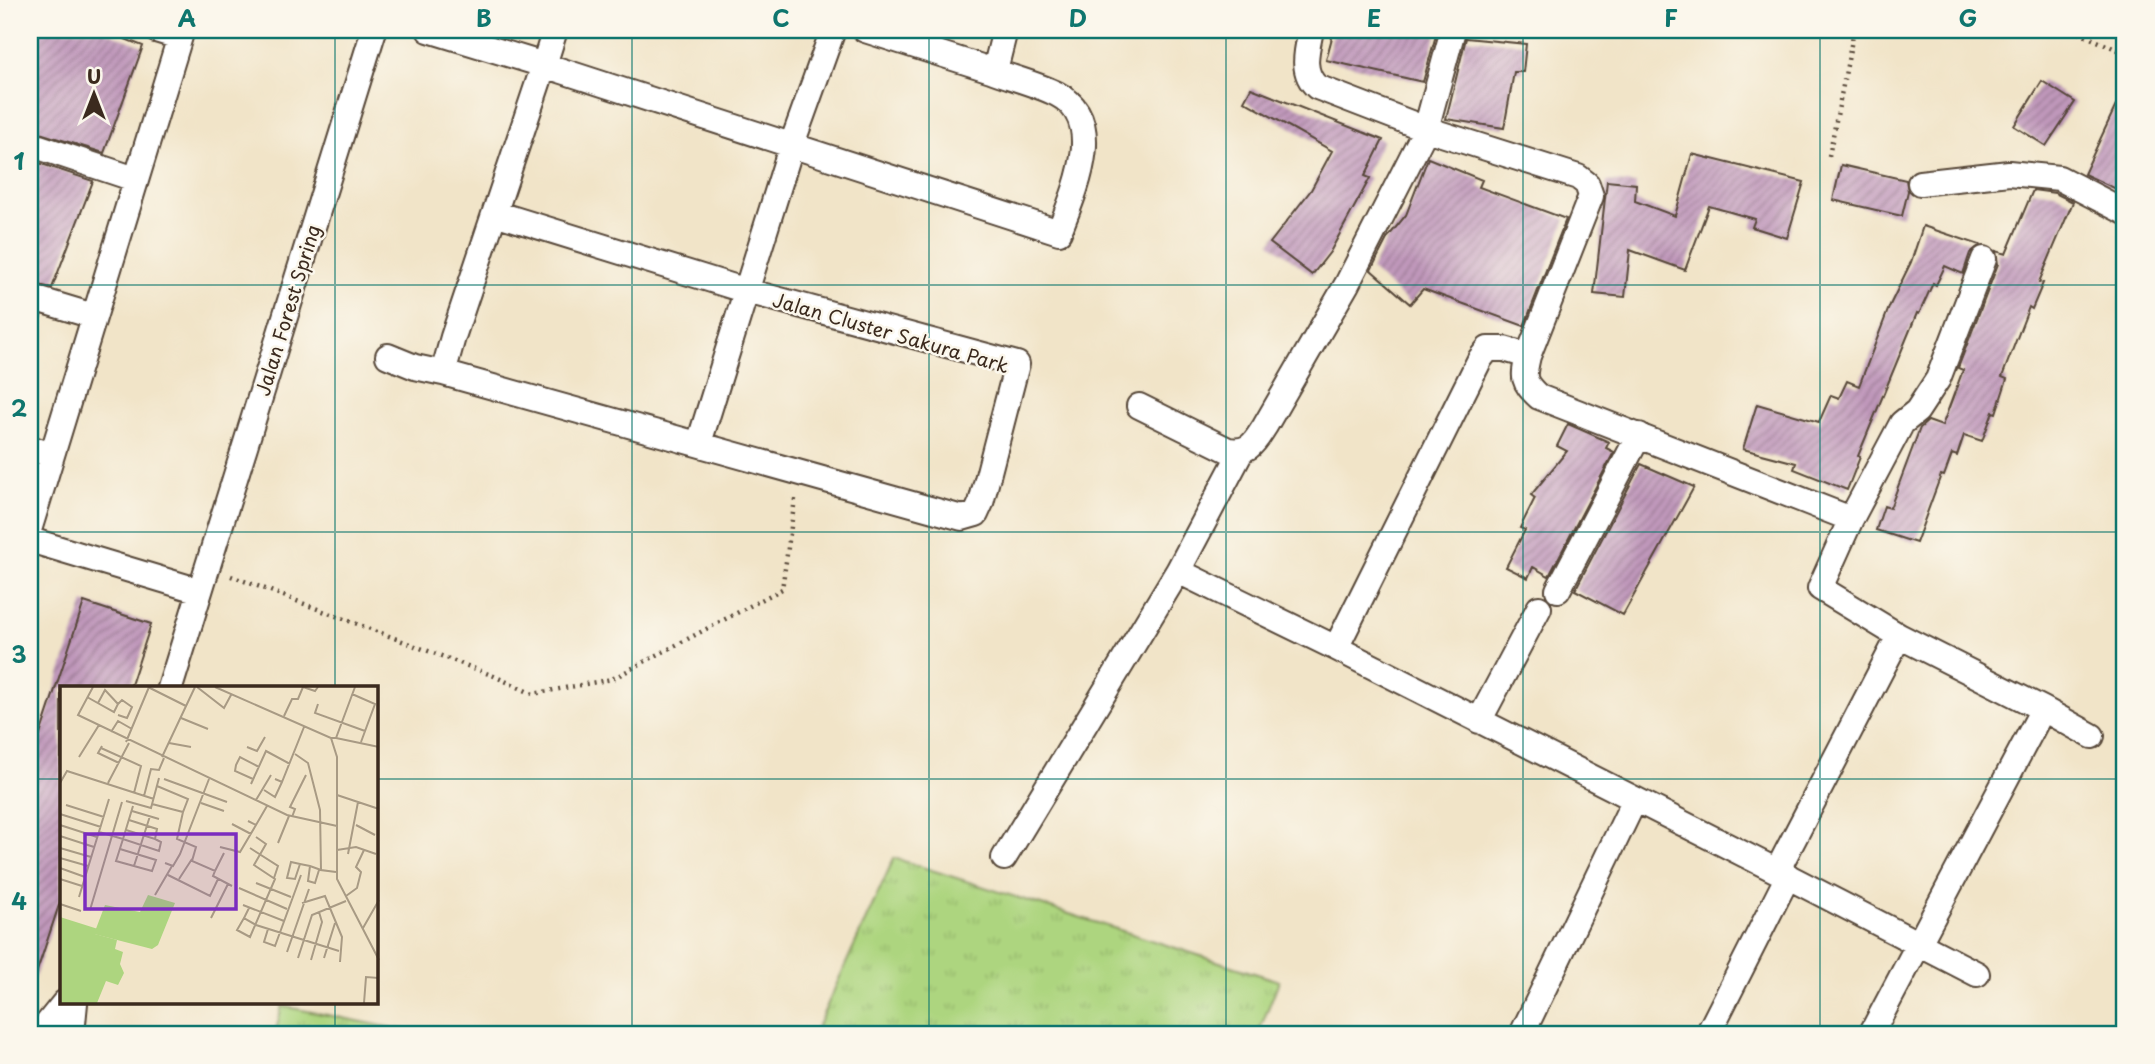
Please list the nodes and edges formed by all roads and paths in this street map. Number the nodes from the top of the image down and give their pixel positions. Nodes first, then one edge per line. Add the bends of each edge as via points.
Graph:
1 (156, 30) edge
2 (374, 30) edge
3 (429, 30) edge
4 (555, 30) edge
5 (833, 30) edge
6 (865, 30) edge
7 (1005, 30) edge
8 (1311, 30) edge
9 (1453, 30) edge
10 (1854, 30) edge
11 (2071, 30) edge
12 (180, 34) edge
13 (2125, 53) edge
14 (544, 65) junction
15 (991, 71) junction
16 (1426, 129) junction
17 (30, 144) edge
18 (792, 144) junction
19 (1829, 156) dead end
20 (135, 179) junction
21 (1920, 183) dead end
22 (2125, 212) edge
23 (495, 213) junction
24 (1984, 259) dead end
25 (747, 292) junction
26 (30, 298) edge
27 (93, 316) junction
28 (388, 356) dead end
29 (1528, 356) junction
30 (443, 373) junction
31 (1139, 406) dead end
32 (1639, 435) junction
33 (699, 443) junction
34 (40, 452) edge
35 (1241, 452) junction
36 (799, 471) junction
37 (1850, 519) junction
38 (30, 527) edge
39 (30, 540) edge
40 (208, 567) junction
41 (1178, 571) junction
42 (1558, 590) dead end
43 (200, 591) junction
44 (1539, 608) dead end
45 (1899, 636) junction
46 (1336, 648) junction
47 (171, 686) edge
48 (2043, 709) junction
49 (1479, 720) junction
50 (2092, 736) dead end
51 (1635, 799) junction
52 (1004, 858) dead end
53 (1782, 874) junction
54 (1919, 942) junction
55 (1977, 974) dead end
56 (63, 1004) edge
57 (75, 1004) edge
58 (39, 1034) edge
59 (72, 1034) edge
60 (1522, 1034) edge
61 (1708, 1034) edge
62 (1871, 1034) edge

1 - 12 street
2 - 40 street, Jalan Forest Spring
3 - 14 street
4 - 14 street
5 - 18 street, Jalan Cluster Sakura Park
6 - 15 street
7 - 15 street
8 - 16 street via 1306,71 1317,88
9 - 16 street
10 - 19 path
11 - 13 path
12 - 20 street
14 - 18 street
14 - 23 street
15 - 18 street via 1059,95 1078,111 1084,159 1059,232
16 - 29 street via 1578,177 1587,184 1591,196
16 - 35 street via 1348,285 1258,437
17 - 20 street
18 - 25 street, Jalan Cluster Sakura Park
20 - 27 street
21 - 22 street via 2009,173 2059,178
23 - 25 street, Jalan Cluster Sakura Park
23 - 30 street
24 - 37 street via 1938,379 1917,411 1902,423
25 - 33 street, Jalan Cluster Sakura Park
25 - 36 street, Jalan Cluster Sakura Park via 1017,364 976,513 962,517
26 - 27 street
27 - 34 street
28 - 30 street, Jalan Cluster Sakura Park
29 - 32 street via 1526,385 1539,397
29 - 46 street via 1488,349 1480,359
30 - 33 street, Jalan Cluster Sakura Park
31 - 35 street via 1228,450
32 - 37 street
32 - 42 street
33 - 36 street, Jalan Cluster Sakura Park
34 - 38 street
35 - 41 street
36 - 40 path via 782,589 612,679 533,694
37 - 45 street via 1820,588
39 - 43 street
40 - 43 street, Jalan Forest Spring
41 - 46 street
41 - 52 street
43 - 47 street, Jalan Forest Spring
44 - 49 street
45 - 48 street
45 - 53 street
46 - 49 street
48 - 50 street
48 - 54 street
49 - 51 street
51 - 53 street
51 - 60 street
53 - 54 street
53 - 61 street
54 - 55 street
54 - 62 street
56 - 58 street
57 - 59 street

